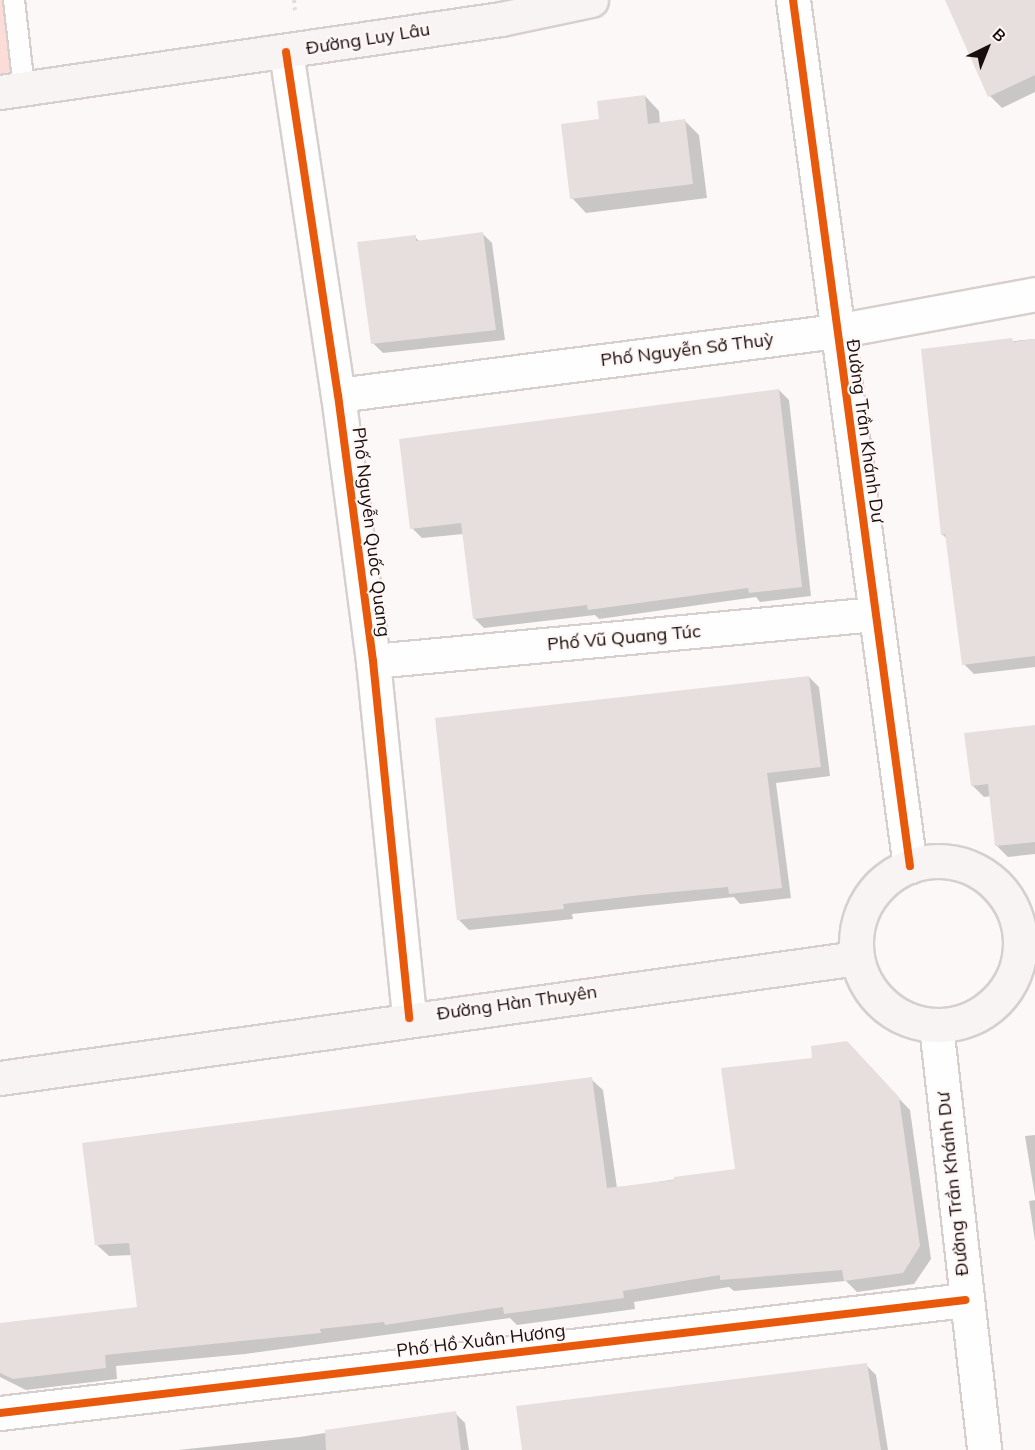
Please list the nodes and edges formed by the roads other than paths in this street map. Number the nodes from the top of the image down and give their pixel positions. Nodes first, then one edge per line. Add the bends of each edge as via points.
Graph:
1 (14, 0) edge
2 (591, 0) edge
3 (793, 0) edge
4 (286, 52) junction
5 (12, 90) edge
6 (1035, 294) edge
7 (836, 331) junction
8 (338, 395) junction
9 (875, 614) junction
10 (373, 661) junction
11 (910, 866) junction
12 (1026, 922) edge
13 (857, 958) junction
14 (409, 1018) junction
15 (936, 1026) junction
16 (0, 1078) edge
17 (965, 1300) junction
18 (0, 1413) edge
19 (984, 1450) edge

1 - 5 lane
2 - 4 street, Đường Luy Lâu via 501,19
3 - 7 street, Đường Trần Khánh Dư
4 - 5 street, Đường Luy Lâu
4 - 8 street, Phố Nguyễn Quốc Quang
6 - 7 street, Phố Nguyễn Sở Thuỳ
7 - 8 street, Phố Nguyễn Sở Thuỳ
7 - 9 street, Đường Trần Khánh Dư
8 - 10 street, Phố Nguyễn Quốc Quang
9 - 10 street, Phố Vũ Quang Túc
9 - 11 street, Đường Trần Khánh Dư
10 - 14 street, Phố Nguyễn Quốc Quang
11 - 12 street via 936,861 971,868 1000,891
11 - 13 street via 881,884 866,904 856,927
12 - 15 street via 1018,962 1000,997 968,1020
13 - 14 street, Đường Hàn Thuyên
13 - 15 street via 866,983 882,1004 903,1018
14 - 16 street, Đường Hàn Thuyên
15 - 17 street, Đường Trần Khánh Dư
17 - 18 street, Phố Hồ Xuân Hương
17 - 19 street, Đường Trần Khánh Dư

